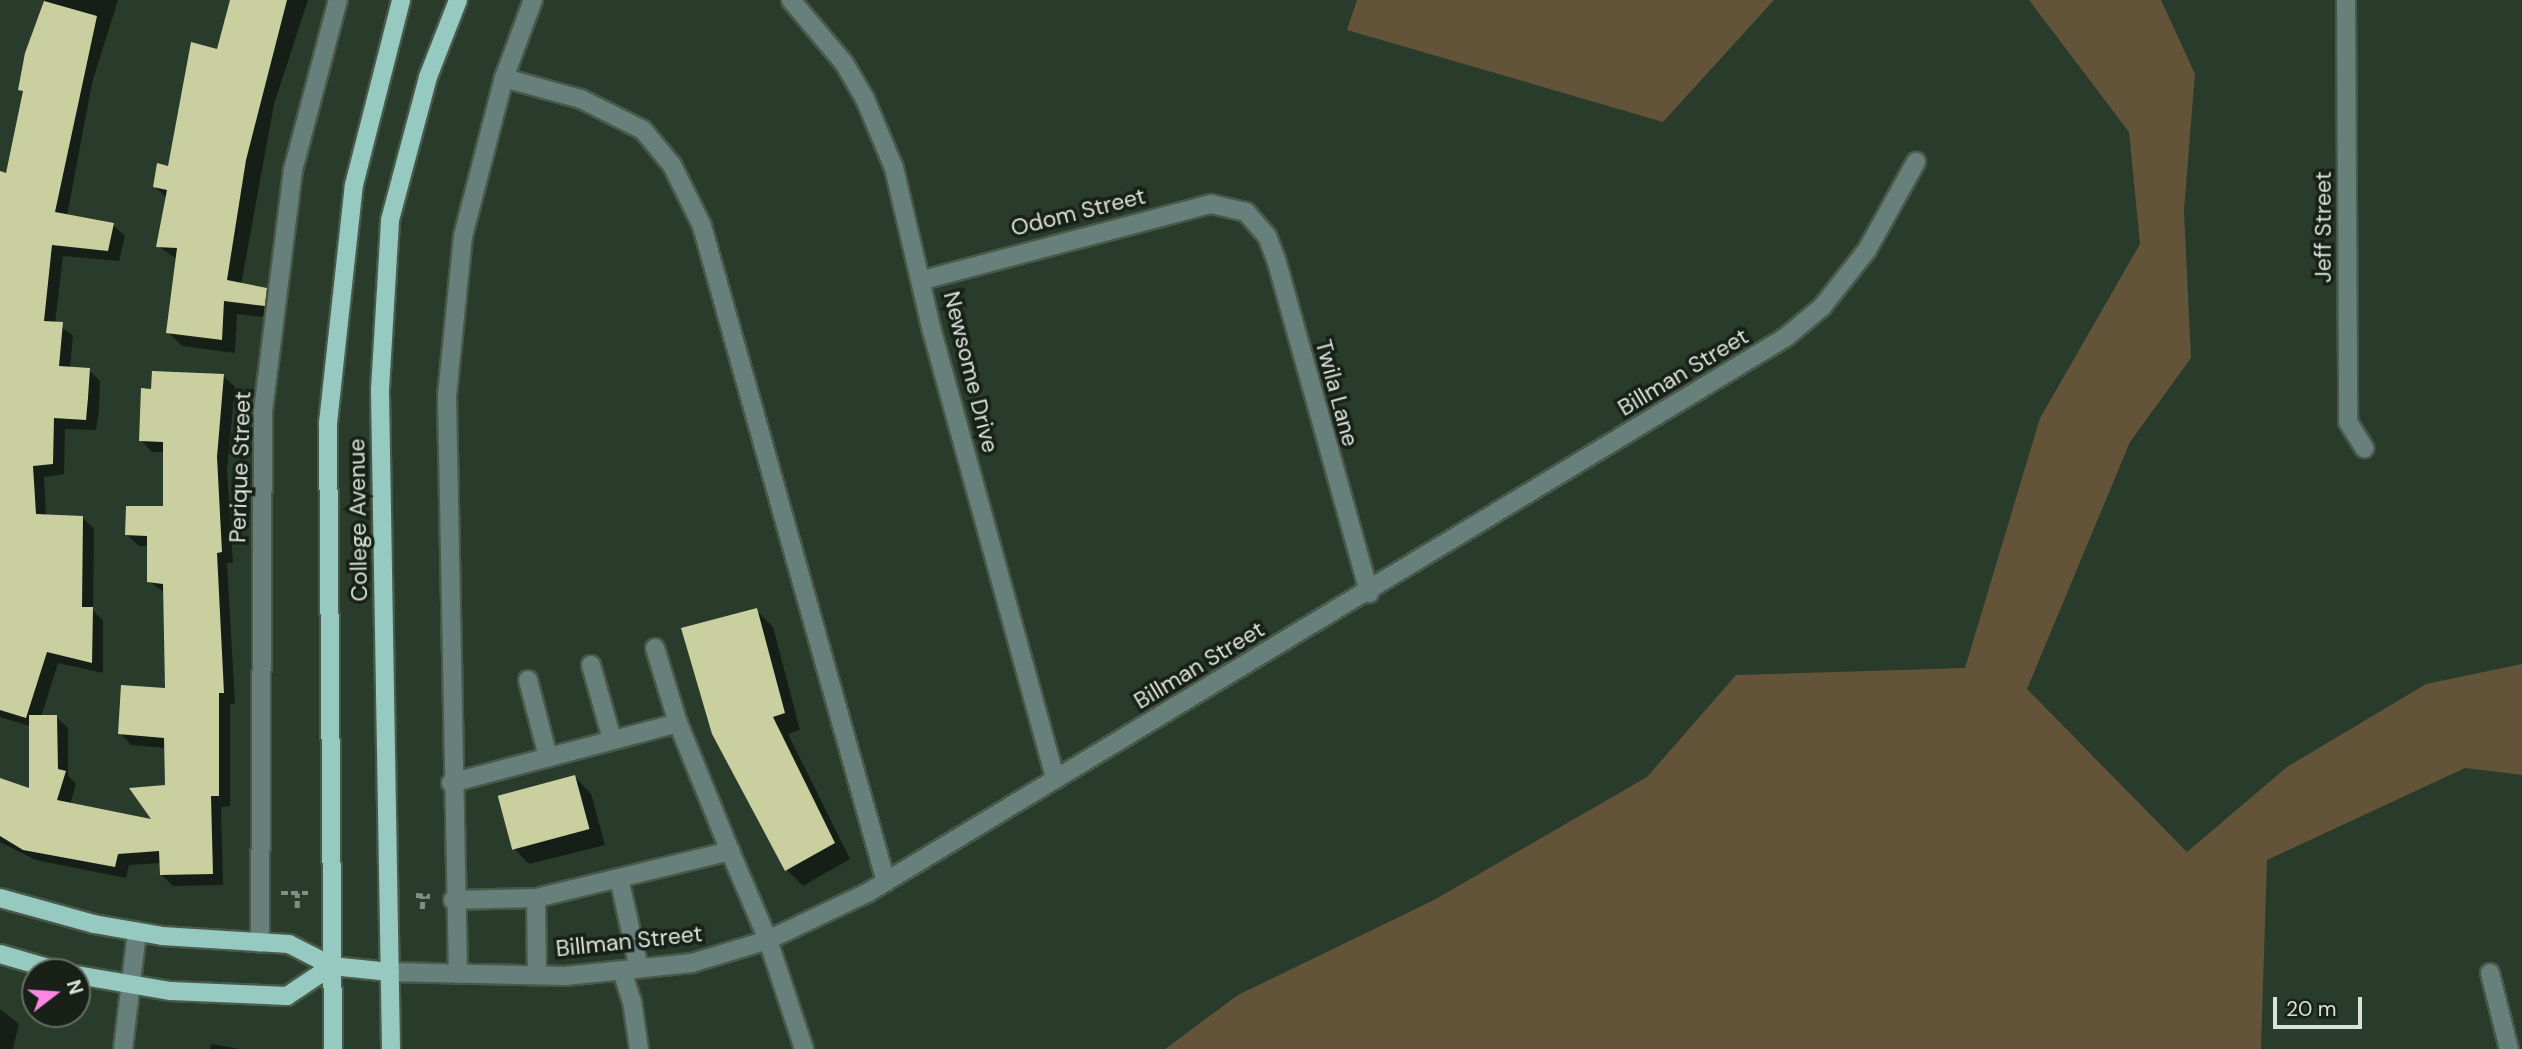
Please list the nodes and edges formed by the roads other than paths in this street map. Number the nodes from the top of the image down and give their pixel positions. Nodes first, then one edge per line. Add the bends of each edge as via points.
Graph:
1 (338, 0) edge
2 (401, 0) edge
3 (457, 0) edge
4 (533, 0) edge
5 (791, 0) edge
6 (2346, 0) edge
7 (504, 78) junction
8 (1916, 162) dead end
9 (1246, 212) joint
10 (923, 280) junction
11 (2364, 449) dead end
12 (1369, 593) junction
13 (655, 648) dead end
14 (591, 664) dead end
15 (528, 680) dead end
16 (678, 723) junction
17 (611, 739) junction
18 (548, 757) junction
19 (1055, 779) junction
20 (451, 783) junction
21 (730, 851) junction
22 (619, 878) junction
23 (886, 882) junction
24 (0, 898) edge
25 (536, 898) junction
26 (453, 900) junction
27 (138, 932) junction
28 (768, 940) junction
29 (260, 943) junction
30 (0, 954) edge
31 (21, 960) edge
32 (332, 966) junction
33 (630, 970) junction
34 (390, 972) junction
35 (2490, 973) dead end
36 (458, 974) junction
37 (537, 975) junction
38 (91, 977) edge
39 (133, 984) junction
40 (123, 1049) edge
41 (332, 1049) edge
42 (391, 1049) edge
43 (639, 1049) edge
44 (804, 1049) edge
45 (2509, 1049) edge

1 - 29 street, Perique Street via 293,170 263,411
2 - 32 main road, College Avenue via 354,185 328,423
3 - 34 main road, College Avenue via 428,77 390,220 380,390
4 - 7 street
5 - 10 street, Newsome Drive via 844,63 876,122 894,169
6 - 11 street, Jeff Street via 2348,422
7 - 20 street via 463,236 447,396
7 - 23 street via 581,99 643,130 671,165 702,226
8 - 12 street, Billman Street via 1867,250 1822,307 1786,337
9 - 10 street, Odom Street via 1211,204
9 - 12 street, Twila Lane via 1267,236 1276,260
10 - 19 street, Newsome Drive via 932,331
12 - 19 street, Billman Street
13 - 16 street
14 - 17 street
15 - 18 street
16 - 17 street
16 - 21 street
17 - 18 street
18 - 20 street
19 - 23 street, Billman Street
20 - 26 street
21 - 22 street
21 - 28 street
22 - 25 street
22 - 33 street
23 - 28 street, Billman Street
24 - 27 main road
25 - 26 street
25 - 37 street
26 - 36 street
27 - 29 main road
27 - 39 street
28 - 33 street, Billman Street via 692,963
28 - 44 street
29 - 32 main road via 289,944
30 - 31 main road
32 - 34 main road
32 - 39 main road via 287,996 171,991
32 - 41 main road, College Avenue
33 - 37 street, Billman Street
33 - 43 street
34 - 36 street, Billman Street
34 - 42 main road, College Avenue
35 - 45 street
36 - 37 street, Billman Street
38 - 39 main road
39 - 40 street

